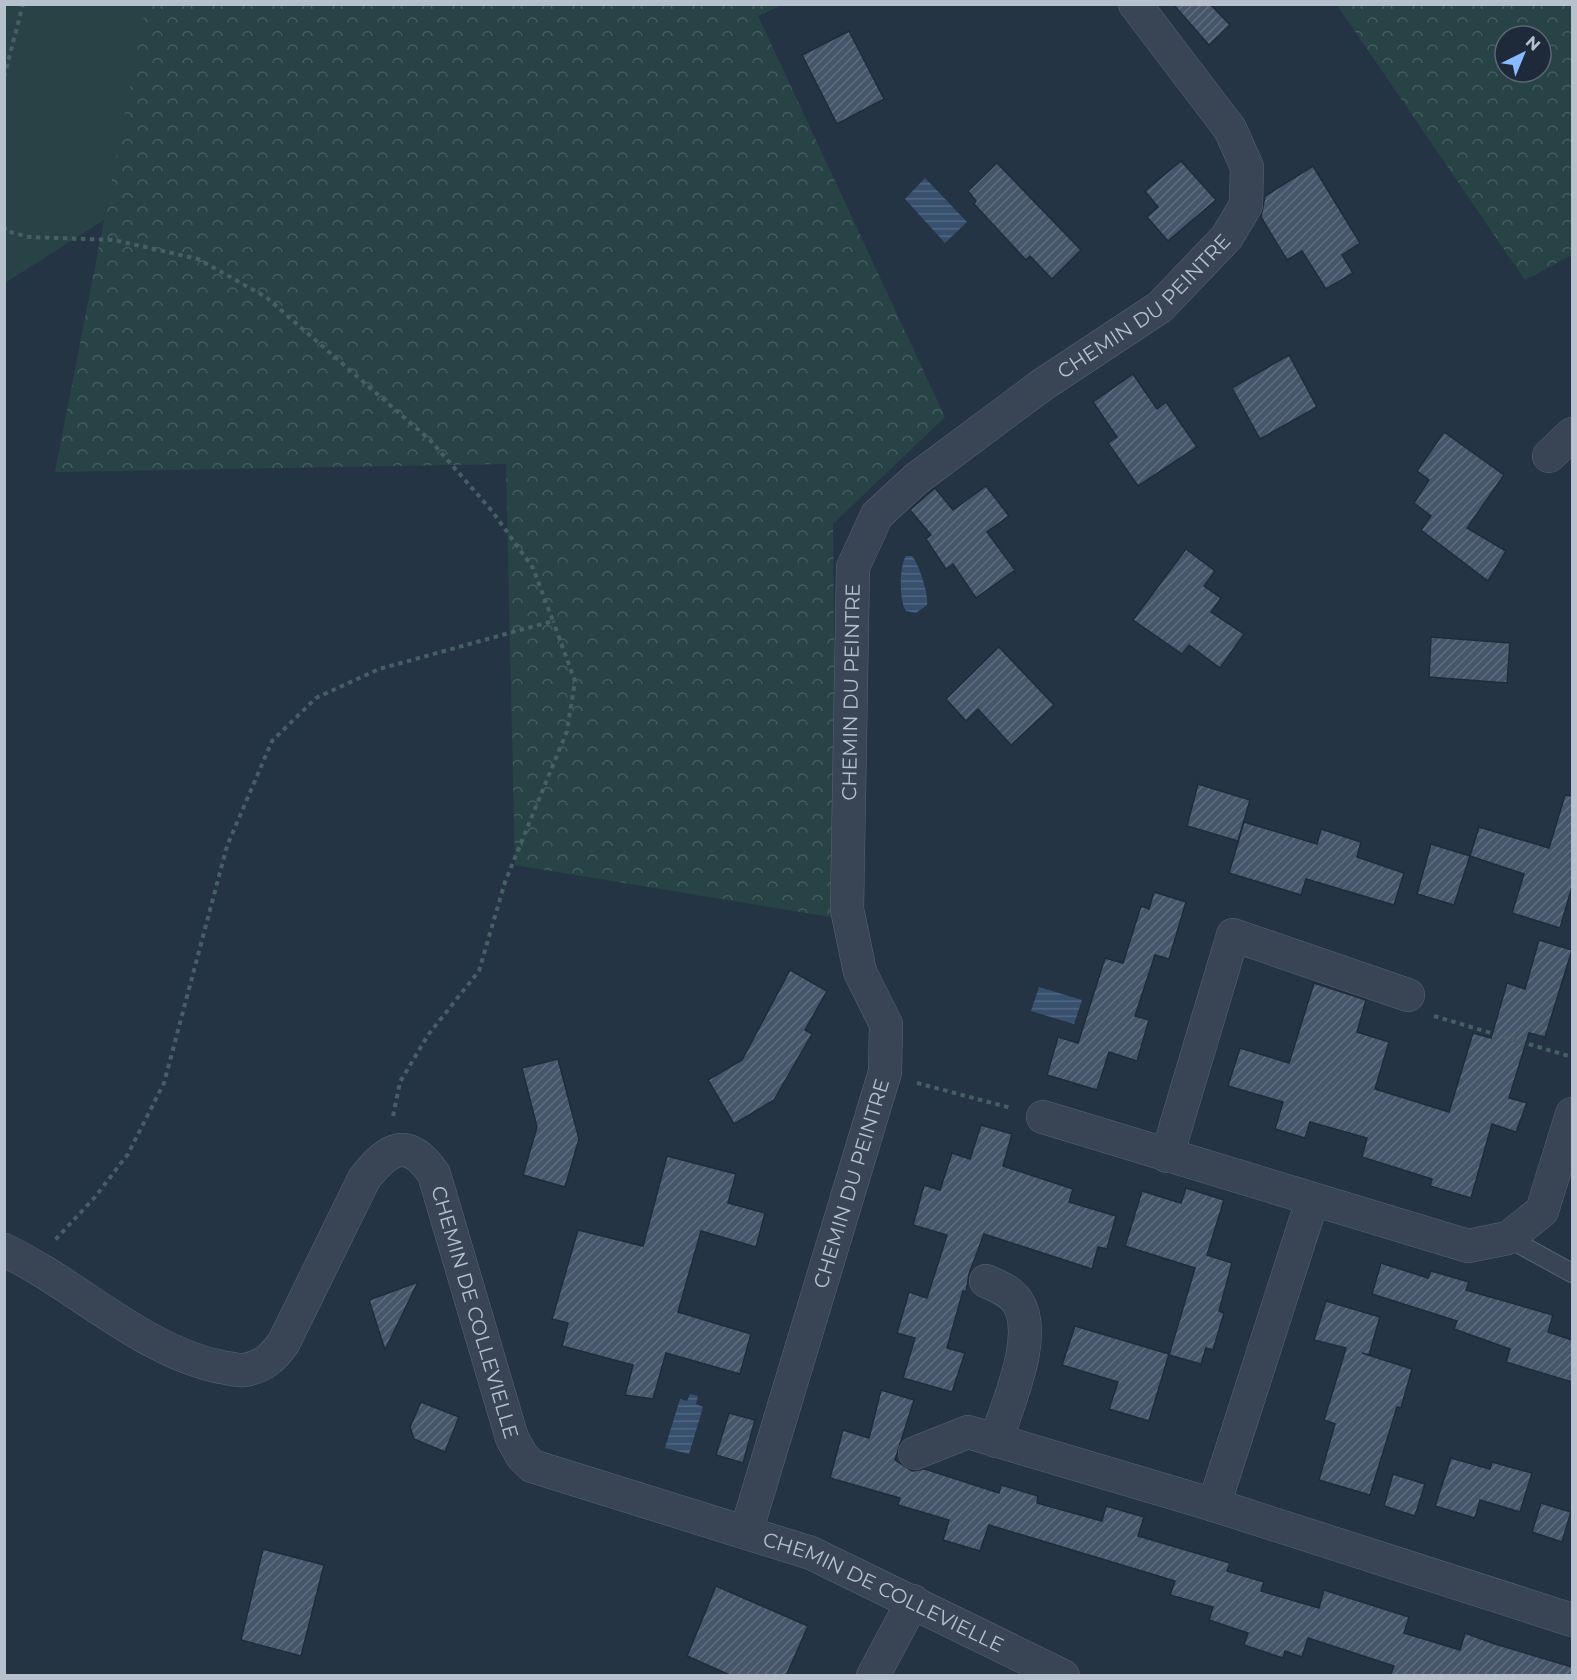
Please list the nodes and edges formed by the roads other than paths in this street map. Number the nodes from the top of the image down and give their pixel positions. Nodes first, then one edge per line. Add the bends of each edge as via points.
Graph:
1 (1135, 4) edge
2 (1572, 434) edge
3 (1549, 456) dead end
4 (1408, 995) road end
5 (1572, 1114) edge
6 (1043, 1117) road end
7 (1167, 1156) junction
8 (1312, 1201) junction
9 (1508, 1238) junction
10 (4, 1250) edge
11 (1572, 1273) edge
12 (986, 1281) dead end
13 (996, 1441) junction
14 (915, 1453) dead end
15 (1214, 1505) junction
16 (746, 1532) junction
17 (913, 1601) junction
18 (1572, 1620) edge
19 (873, 1676) edge
20 (1063, 1676) edge

1 - 16 street, CHEMIN DU PEINTRE via 1230,129 1247,167 1246,205 1227,237 1160,307 1042,385 916,479 885,507 877,515 853,567 847,909 860,972 886,1024 885,1072
2 - 3 street
4 - 7 street via 1233,935
5 - 9 street via 1542,1211
6 - 7 street
7 - 8 street
8 - 9 street via 1468,1246
8 - 15 street
9 - 11 lane
10 - 16 street, CHEMIN DE COLLEVIELLE via 134,1330 204,1363 241,1371 262,1365 284,1342 364,1179 384,1158 399,1150 412,1150 434,1174 512,1438 522,1456 532,1466
12 - 13 street via 1004,1288 1017,1300 1025,1319 1026,1342
13 - 14 street via 968,1432
13 - 15 street
15 - 18 street
16 - 17 street, CHEMIN DE COLLEVIELLE via 810,1553
17 - 19 street
17 - 20 street, CHEMIN DE COLLEVIELLE

